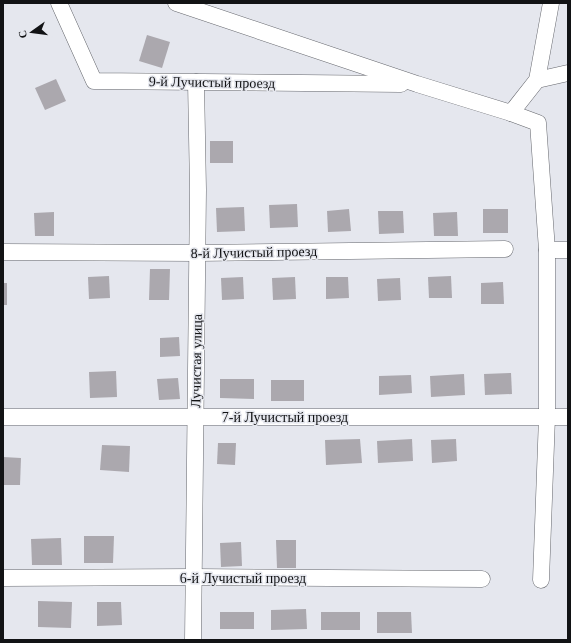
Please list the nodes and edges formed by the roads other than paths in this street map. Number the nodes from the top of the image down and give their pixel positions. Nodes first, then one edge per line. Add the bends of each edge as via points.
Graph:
1 (58, 3) edge
2 (176, 3) edge
3 (551, 3) edge
4 (568, 73) edge
5 (537, 80) junction
6 (196, 82) junction
7 (416, 84) junction
8 (511, 113) junction
9 (505, 249) dead end
10 (546, 250) junction
11 (568, 250) edge
12 (3, 252) edge
13 (197, 253) junction
14 (3, 417) edge
15 (195, 417) junction
16 (547, 417) junction
17 (568, 417) edge
18 (194, 577) junction
19 (3, 578) edge
20 (482, 579) dead end
21 (541, 580) dead end
22 (193, 640) edge

1 - 6 street, 9-й Лучистый проезд via 94,81
2 - 7 street
3 - 5 street
4 - 5 street
5 - 8 street
6 - 7 street, 9-й Лучистый проезд
6 - 13 street, Лучистая улица
7 - 8 street
8 - 10 street via 538,123
9 - 13 street, 8-й Лучистый проезд
10 - 11 street
10 - 16 street
12 - 13 street, 8-й Лучистый проезд
13 - 15 street, Лучистая улица
14 - 15 street, 7-й Лучистый проезд
15 - 16 street, 7-й Лучистый проезд
15 - 18 street, Лучистая улица
16 - 17 street, 7-й Лучистый проезд
16 - 21 street
18 - 19 street, 6-й Лучистый проезд
18 - 20 street, 6-й Лучистый проезд
18 - 22 street, Лучистая улица

